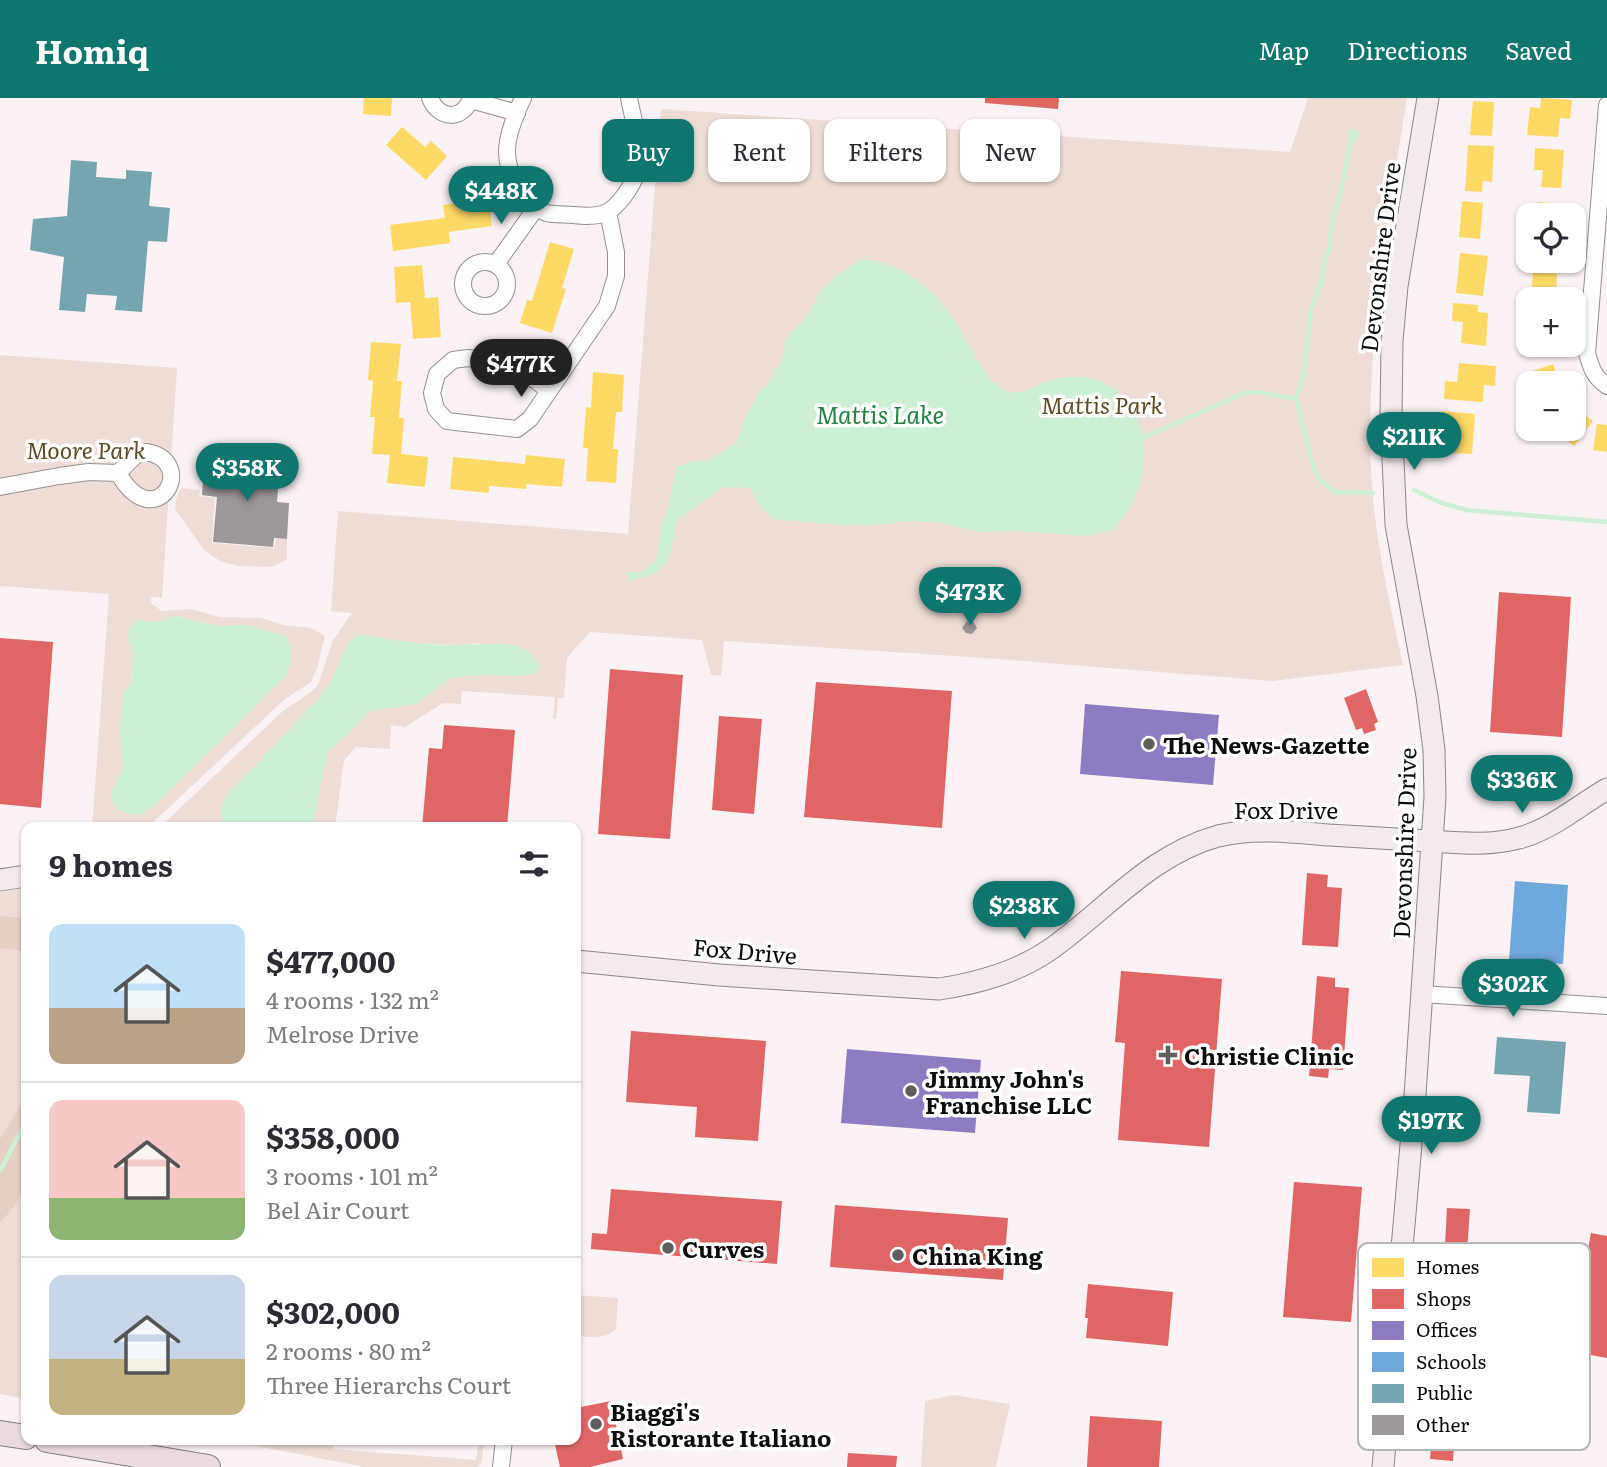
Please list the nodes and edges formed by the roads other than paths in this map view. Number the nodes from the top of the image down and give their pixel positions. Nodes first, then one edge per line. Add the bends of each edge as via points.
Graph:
1 (429, 98) edge
2 (629, 98) edge
3 (1428, 98) edge
4 (471, 99) edge
5 (520, 105) edge
6 (1607, 105) edge
7 (536, 208) junction
8 (608, 212) junction
9 (496, 264) dead end
10 (1607, 386) edge
11 (549, 391) junction
12 (118, 474) dead end
13 (0, 487) edge
14 (1607, 789) edge
15 (1433, 842) junction
16 (21, 877) edge
17 (0, 880) edge
18 (581, 961) edge
19 (1422, 994) junction
20 (1607, 1006) edge
21 (1401, 1243) edge
22 (0, 1433) edge
23 (21, 1436) edge
24 (77, 1445) edge
25 (503, 1445) edge
26 (208, 1467) edge
27 (501, 1467) edge

1 - 4 street via 433,107 450,116 467,108
2 - 8 street via 640,152 637,171
3 - 15 street, Devonshire Drive via 1397,286 1391,417 1396,526 1434,750
4 - 5 street
5 - 7 street via 507,147 508,164 521,192
6 - 10 street via 1587,353 1591,369
7 - 8 street via 585,216
7 - 9 street
8 - 11 street via 616,276 607,306
11 - 11 street via 530,419 517,429 447,421 436,409 432,393 437,374 453,360 468,358 516,365
12 - 13 street via 79,474
14 - 15 street, Fox Drive via 1520,838 1473,844
15 - 18 street, Fox Drive via 1252,831 1201,841 1154,865 1060,942 1024,965 939,989
15 - 19 street, Devonshire Drive
16 - 17 street
19 - 20 street
19 - 21 street, Devonshire Drive
22 - 23 main road
24 - 26 main road
25 - 27 street

